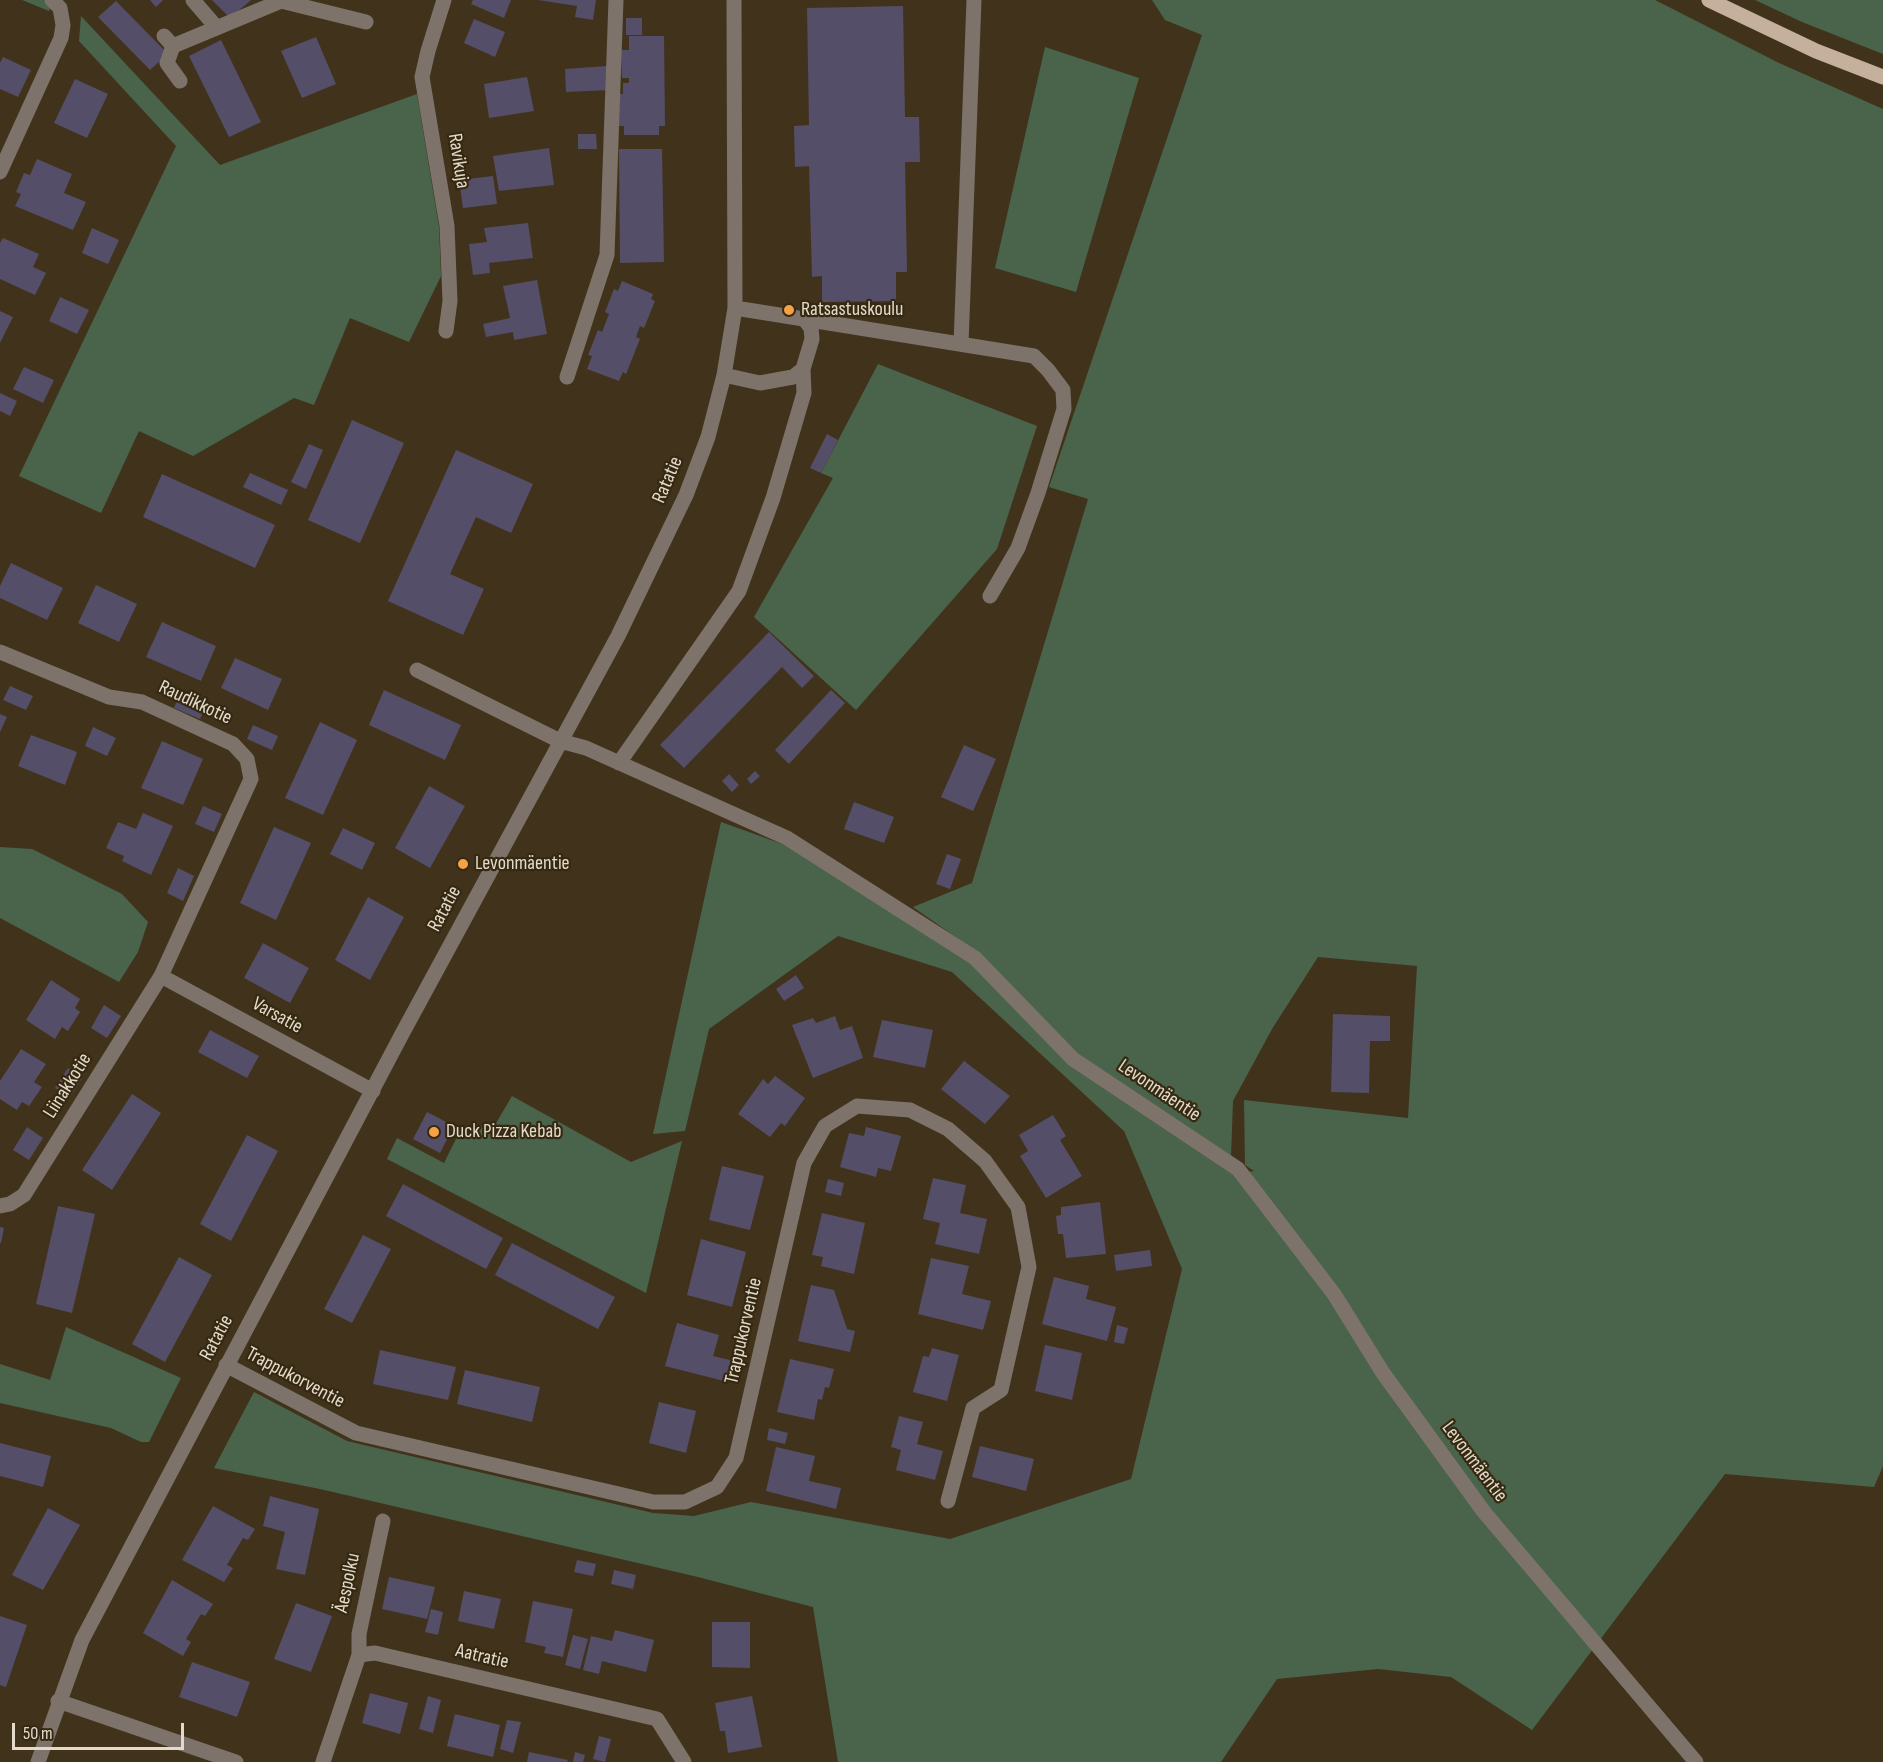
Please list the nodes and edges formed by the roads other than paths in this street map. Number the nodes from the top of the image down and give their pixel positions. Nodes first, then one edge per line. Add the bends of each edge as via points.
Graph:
1 (52, 0) edge
2 (193, 0) edge
3 (444, 0) edge
4 (616, 0) edge
5 (734, 0) edge
6 (974, 0) edge
7 (1709, 0) edge
8 (366, 22) dead end
9 (217, 28) junction
10 (1883, 77) edge
11 (180, 81) dead end
12 (0, 172) edge
13 (735, 308) junction
14 (804, 319) junction
15 (446, 331) dead end
16 (961, 344) junction
17 (803, 369) junction
18 (724, 375) junction
19 (567, 377) dead end
20 (990, 597) dead end
21 (0, 652) edge
22 (417, 670) dead end
23 (560, 741) junction
24 (619, 763) junction
25 (161, 976) junction
26 (372, 1091) junction
27 (0, 1206) edge
28 (226, 1365) junction
29 (948, 1502) dead end
30 (383, 1521) dead end
31 (359, 1655) junction
32 (58, 1701) junction
33 (38, 1762) edge
34 (236, 1762) edge
35 (322, 1762) edge
36 (684, 1762) edge
37 (1696, 1762) edge

1 - 12 street via 60,8 61,38
2 - 9 street
3 - 15 street, Ravikuja via 422,77 447,226 450,301
4 - 19 street via 607,255
5 - 13 street, Ratatie
6 - 16 street
7 - 10 main road via 1816,51
8 - 9 street via 281,1
9 - 11 street via 169,41 167,63
13 - 14 street
13 - 18 street, Ratatie
14 - 16 street
14 - 17 street via 811,328 812,339
16 - 20 street via 1034,356 1063,390 1064,409 1038,493 1018,548
17 - 18 street via 793,377 760,383
17 - 24 street via 804,393 773,498 739,591
18 - 23 street, Ratatie via 708,437 686,495 618,636
21 - 25 street, Raudikkotie via 110,697 142,702 233,744 247,759 251,779
22 - 23 street, Levonmäentie
23 - 24 street, Levonmäentie
23 - 26 street, Ratatie
24 - 37 street, Levonmäentie via 787,838 975,958 1073,1059 1238,1169 1334,1294 1383,1373 1484,1512
25 - 26 street, Varsatie
25 - 27 street, Liinakkotie via 24,1195
26 - 28 street, Ratatie
28 - 29 street, Trappukorventie via 356,1433 654,1502 685,1502 717,1487 736,1458 804,1163 825,1126 857,1106 910,1110 948,1128 985,1161 1018,1207 1029,1268 1001,1390 973,1408
28 - 32 street, Ratatie via 82,1640
30 - 31 street, Äespolku via 359,1634
31 - 35 street
31 - 36 street, Aatratie via 375,1653 657,1719
32 - 33 street, Ratatie
32 - 34 street

